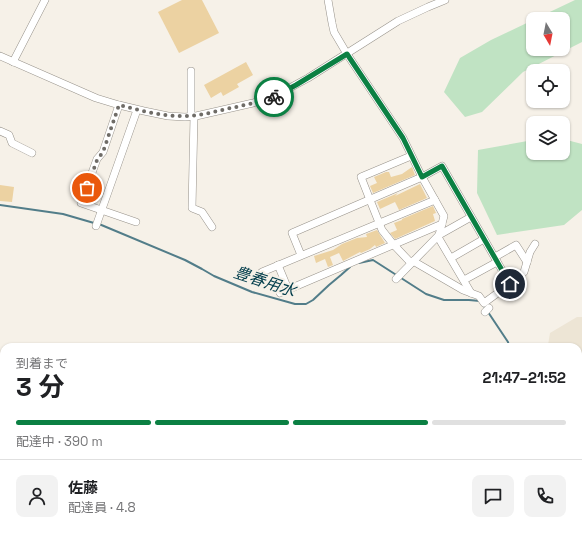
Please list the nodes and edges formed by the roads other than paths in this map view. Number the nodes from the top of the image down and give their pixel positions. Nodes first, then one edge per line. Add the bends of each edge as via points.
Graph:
1 (45, 0) edge
2 (328, 0) edge
3 (445, 0) edge
4 (347, 54) junction
5 (2, 57) edge
6 (13, 62) junction
7 (0, 65) edge
8 (191, 71) dead end
9 (119, 105) junction
10 (137, 110) junction
11 (193, 116) junction
12 (0, 131) edge
13 (32, 152) dead end
14 (411, 156) junction
15 (422, 177) junction
16 (370, 200) junction
17 (435, 200) junction
18 (102, 210) junction
19 (471, 217) junction
20 (136, 222) dead end
21 (379, 223) junction
22 (97, 224) dead end
23 (442, 224) junction
24 (212, 227) dead end
25 (439, 236) junction
26 (484, 239) junction
27 (393, 244) junction
28 (535, 244) dead end
29 (301, 255) junction
30 (451, 258) junction
31 (496, 260) junction
32 (412, 262) junction
33 (527, 262) junction
34 (278, 265) junction
35 (262, 272) dead end
36 (399, 276) dead end
37 (464, 280) junction
38 (510, 284) junction
39 (288, 289) junction
40 (280, 293) dead end
41 (471, 293) junction

1 - 6 street
2 - 4 street via 334,32
3 - 4 street via 398,21
4 - 11 street via 275,96
4 - 14 street via 403,138
5 - 6 street
5 - 7 street
6 - 9 street via 96,98
8 - 11 street
9 - 10 street
9 - 18 street via 103,152 97,160 81,203
10 - 11 street via 168,116
10 - 18 street
11 - 24 street via 192,208 202,212
12 - 13 street via 9,135 12,143
14 - 15 street
14 - 16 street via 361,177
15 - 16 street
15 - 17 street
15 - 19 street via 442,166
16 - 21 street
16 - 29 street via 292,233
17 - 21 street
17 - 23 street via 444,216
18 - 20 street
18 - 22 street
19 - 25 street
19 - 26 street
21 - 27 street
21 - 29 street
23 - 25 street
23 - 27 street
25 - 30 street
25 - 32 street
26 - 30 street
26 - 31 street
27 - 32 street
27 - 39 street
28 - 33 street
29 - 34 street
30 - 37 street
31 - 33 street via 516,245
31 - 37 street
31 - 38 street
32 - 36 street
32 - 41 street
33 - 38 street via 524,272
34 - 35 street
34 - 39 street
37 - 41 street
38 - 41 street via 484,302 479,296
39 - 40 street

